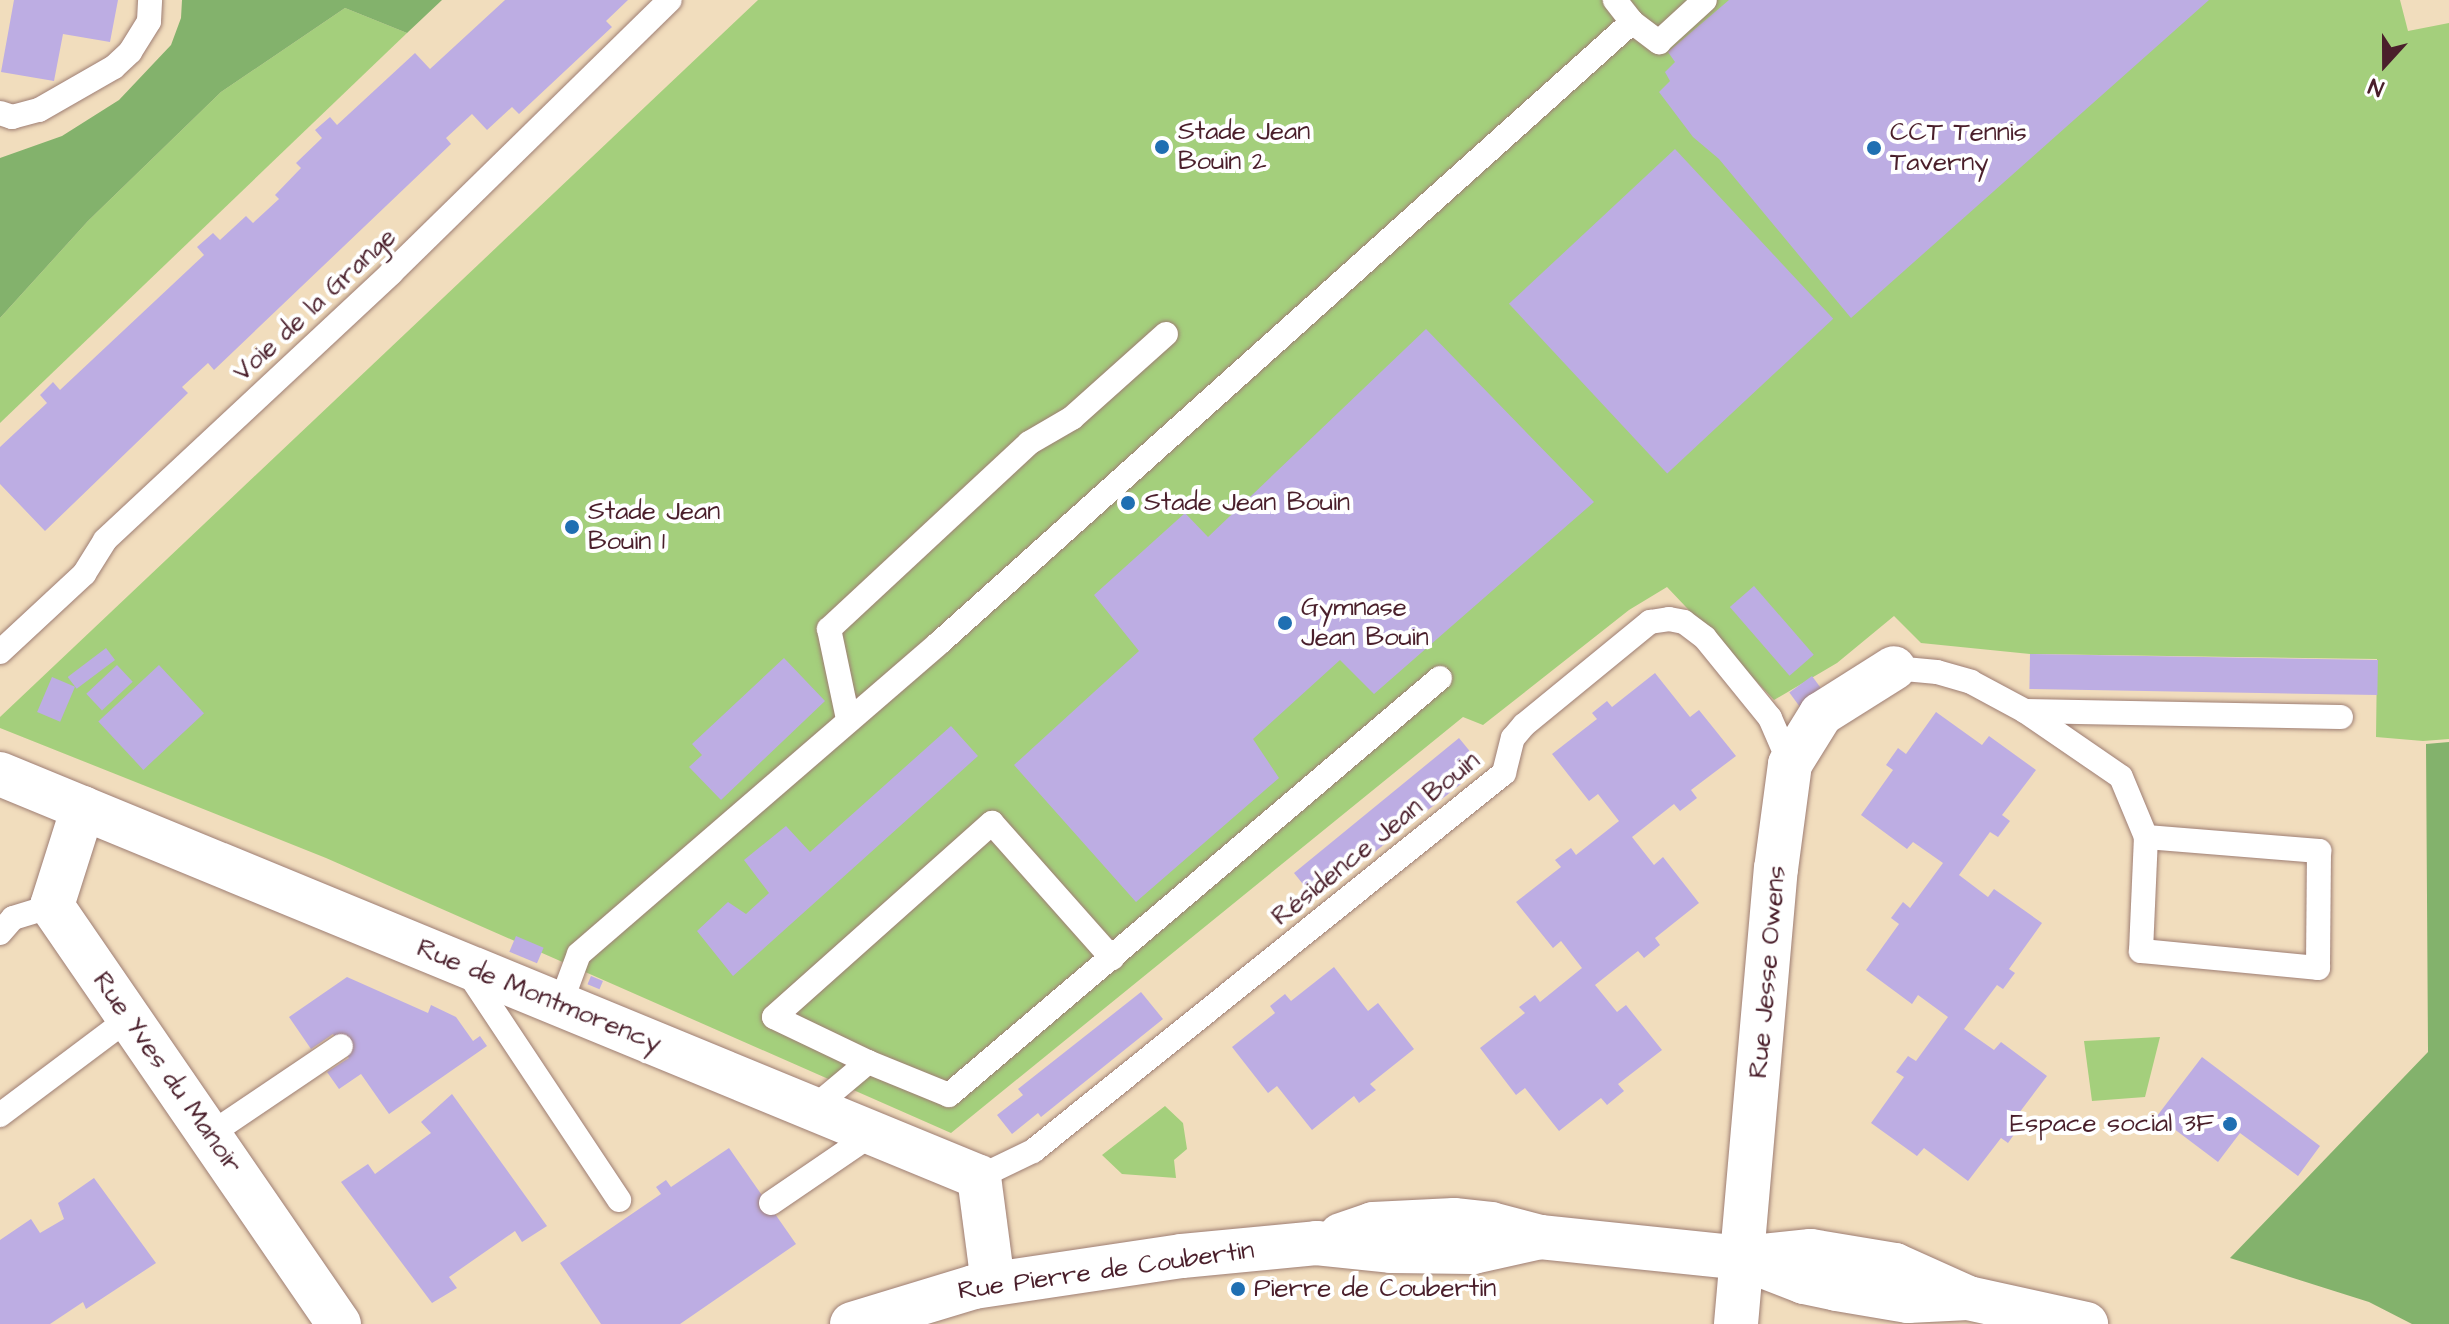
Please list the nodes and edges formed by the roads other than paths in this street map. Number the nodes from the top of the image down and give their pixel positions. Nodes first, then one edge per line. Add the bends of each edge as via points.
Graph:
1 (150, 0) edge
2 (670, 0) edge
3 (1615, 0) edge
4 (1705, 0) edge
5 (1632, 22) junction
6 (0, 113) edge
7 (1166, 334) dead end
8 (0, 652) edge
9 (1894, 668) joint
10 (1440, 678) dead end
11 (2025, 711) junction
12 (2341, 717) dead end
13 (848, 719) junction
14 (1790, 764) junction
15 (0, 774) edge
16 (83, 808) junction
17 (2146, 837) junction
18 (52, 906) junction
19 (0, 933) edge
20 (1112, 958) junction
21 (464, 965) junction
22 (560, 1005) junction
23 (129, 1018) junction
24 (341, 1046) dead end
25 (868, 1062) junction
26 (812, 1109) junction
27 (0, 1115) edge
28 (872, 1134) junction
29 (209, 1135) junction
30 (979, 1177) junction
31 (619, 1200) dead end
32 (771, 1203) dead end
33 (1744, 1258) junction
34 (993, 1283) junction
35 (339, 1324) edge
36 (852, 1324) edge
37 (1736, 1324) edge
38 (2086, 1324) edge

1 - 6 lane via 149,21 114,67 39,110 12,117
2 - 8 lane, Voie de la Grange via 391,273 105,540 84,574
3 - 5 lane
4 - 5 lane via 1659,42
5 - 13 lane
7 - 13 lane via 1072,418 1029,443 829,629
9 - 11 lane via 1971,682
9 - 14 street, Rue Jesse Owens via 1821,714
10 - 20 lane
11 - 12 lane
11 - 17 lane via 2121,777
13 - 22 lane via 579,954
14 - 30 lane, Résidence Jean Bouin via 1770,718 1705,638 1684,622 1650,622 1524,725 1513,738 1504,773 1033,1151
14 - 33 street, Rue Jesse Owens via 1776,869
15 - 16 street, Rue de Montmorency
16 - 18 street
16 - 21 street, Rue de Montmorency
17 - 17 lane via 2141,951 2318,968 2319,851
18 - 19 lane via 13,918
18 - 23 street, Rue Yves du Manoir
20 - 25 lane via 949,1095
20 - 25 lane via 992,823 774,1017
21 - 22 street, Rue de Montmorency
21 - 31 lane
22 - 26 street, Rue de Montmorency
23 - 27 lane
23 - 29 street, Rue Yves du Manoir
24 - 29 lane
25 - 26 lane
26 - 28 street, Rue de Montmorency
28 - 30 street, Rue de Montmorency
28 - 32 lane
29 - 35 street, Rue Yves du Manoir
30 - 34 street
33 - 34 street, Rue Pierre de Coubertin via 1540,1237 1465,1220 1412,1220 1373,1224 1316,1243
33 - 37 street, Rue Jesse Owens
33 - 38 street, Rue Pierre de Coubertin via 1837,1289 1908,1301 1968,1298
34 - 36 street, Rue Pierre de Coubertin

